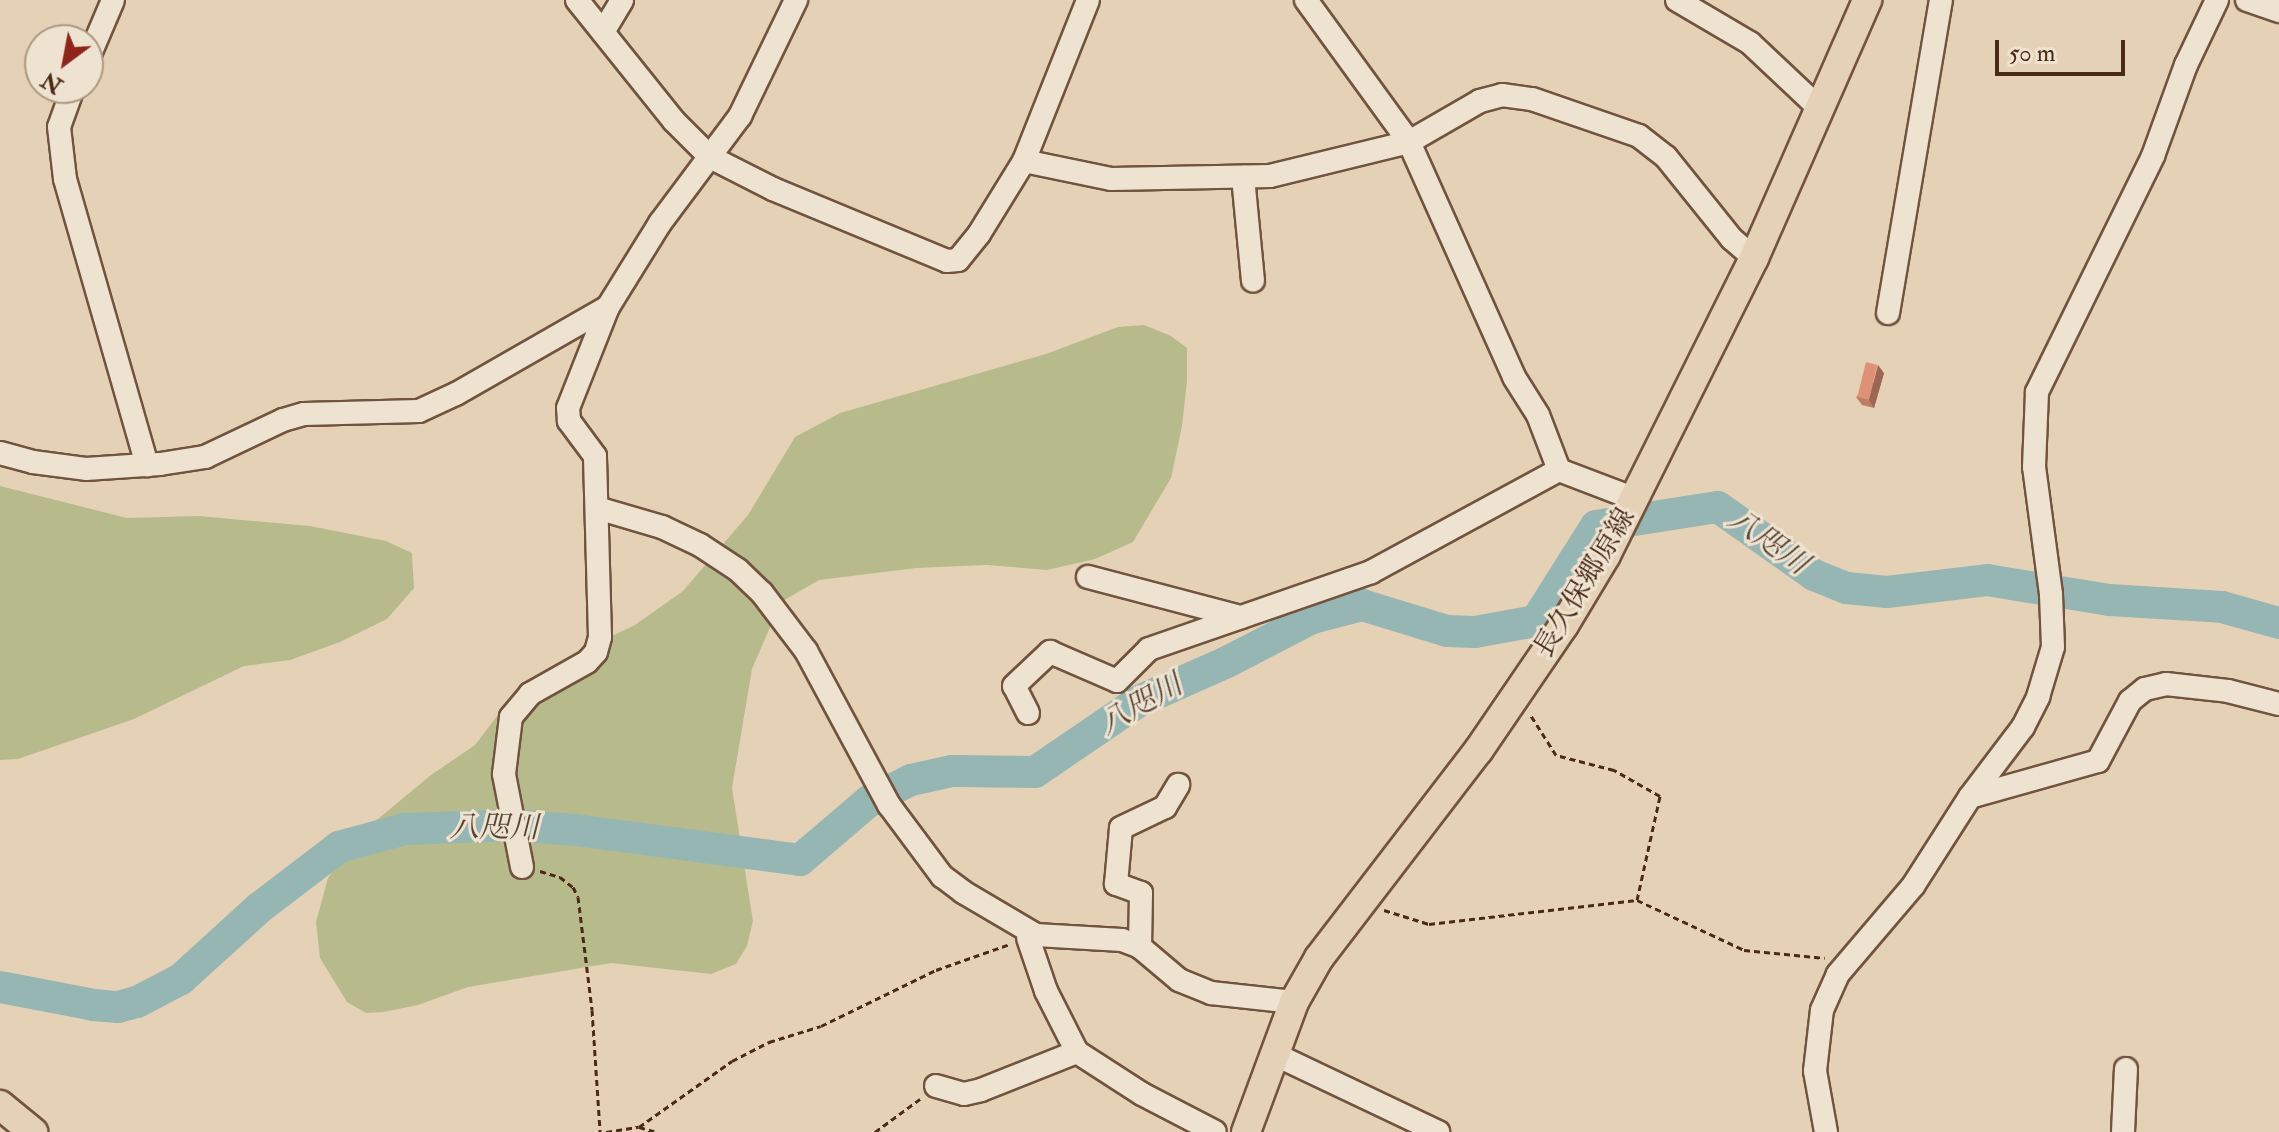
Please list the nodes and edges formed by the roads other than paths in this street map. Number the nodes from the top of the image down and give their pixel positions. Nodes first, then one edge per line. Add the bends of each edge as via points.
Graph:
1 (113, 0) edge
2 (577, 0) edge
3 (622, 0) edge
4 (796, 0) edge
5 (1088, 0) edge
6 (1306, 0) edge
7 (1677, 0) edge
8 (1867, 0) edge
9 (1941, 0) edge
10 (2217, 0) edge
11 (2247, 0) edge
12 (2279, 11) edge
13 (103, 24) edge
14 (603, 32) junction
15 (67, 104) edge
16 (1820, 109) junction
17 (1409, 142) junction
18 (710, 157) junction
19 (1024, 161) junction
20 (1243, 177) junction
21 (1754, 258) junction
22 (1253, 281) dead end
23 (608, 307) junction
24 (1888, 313) dead end
25 (0, 453) edge
26 (147, 465) junction
27 (1559, 470) junction
28 (1635, 499) junction
29 (597, 508) junction
30 (1088, 577) dead end
31 (1241, 617) junction
32 (2279, 704) edge
33 (1028, 713) dead end
34 (1178, 785) dead end
35 (1970, 797) junction
36 (522, 867) road end
37 (1028, 938) road end
38 (1140, 947) junction
39 (1294, 1002) junction
40 (1077, 1052) junction
41 (1274, 1054) junction
42 (2126, 1069) dead end
43 (936, 1086) road end
44 (0, 1105) edge
45 (33, 1132) edge
46 (1215, 1132) edge
47 (1246, 1132) edge
48 (1438, 1132) edge
49 (1826, 1132) edge
50 (2123, 1132) edge

1 - 13 street
2 - 14 street
3 - 14 street
4 - 18 street via 740,116
5 - 19 street
6 - 17 street
7 - 16 street via 1750,43
8 - 16 main road, 長久保郷原線
9 - 24 street
10 - 35 street via 2186,65 2153,156 2037,392 2034,467 2053,647 2023,727
11 - 12 street
14 - 18 street
15 - 26 street via 59,127 65,179
16 - 21 main road, 長久保郷原線
17 - 20 street via 1270,176
17 - 21 street via 1480,101 1502,95 1532,99 1639,136 1666,157 1732,239
17 - 27 street
18 - 19 street via 947,261 958,260 979,234
18 - 23 street via 660,223
19 - 20 street via 1111,179
20 - 22 street
21 - 28 main road, 長久保郷原線
23 - 26 street via 419,411 304,414 205,457
23 - 29 street via 568,408 569,421 595,456
25 - 26 street via 86,469
27 - 28 street
27 - 31 street via 1371,572
28 - 39 main road, 長久保郷原線 via 1585,590 1517,694 1319,958
29 - 36 street via 596,652 530,694 511,717 504,774
29 - 38 street via 662,527 700,545 762,593 806,651 889,805 942,876 1036,935 1122,940
30 - 31 street
31 - 33 street via 1149,649 1117,681 1050,652 1014,686
32 - 35 street via 2166,684 2145,689 2130,701 2098,761
34 - 38 street via 1165,807 1121,828 1116,884 1141,893
35 - 49 street via 1913,886 1838,974 1822,1010 1815,1071
37 - 40 street via 1046,991
38 - 39 street via 1179,980 1211,993
39 - 41 main road, 長久保郷原線
40 - 43 street via 981,1090 964,1094
40 - 46 street
41 - 47 main road, 長久保郷原線
41 - 48 street
42 - 50 street
44 - 45 main road

